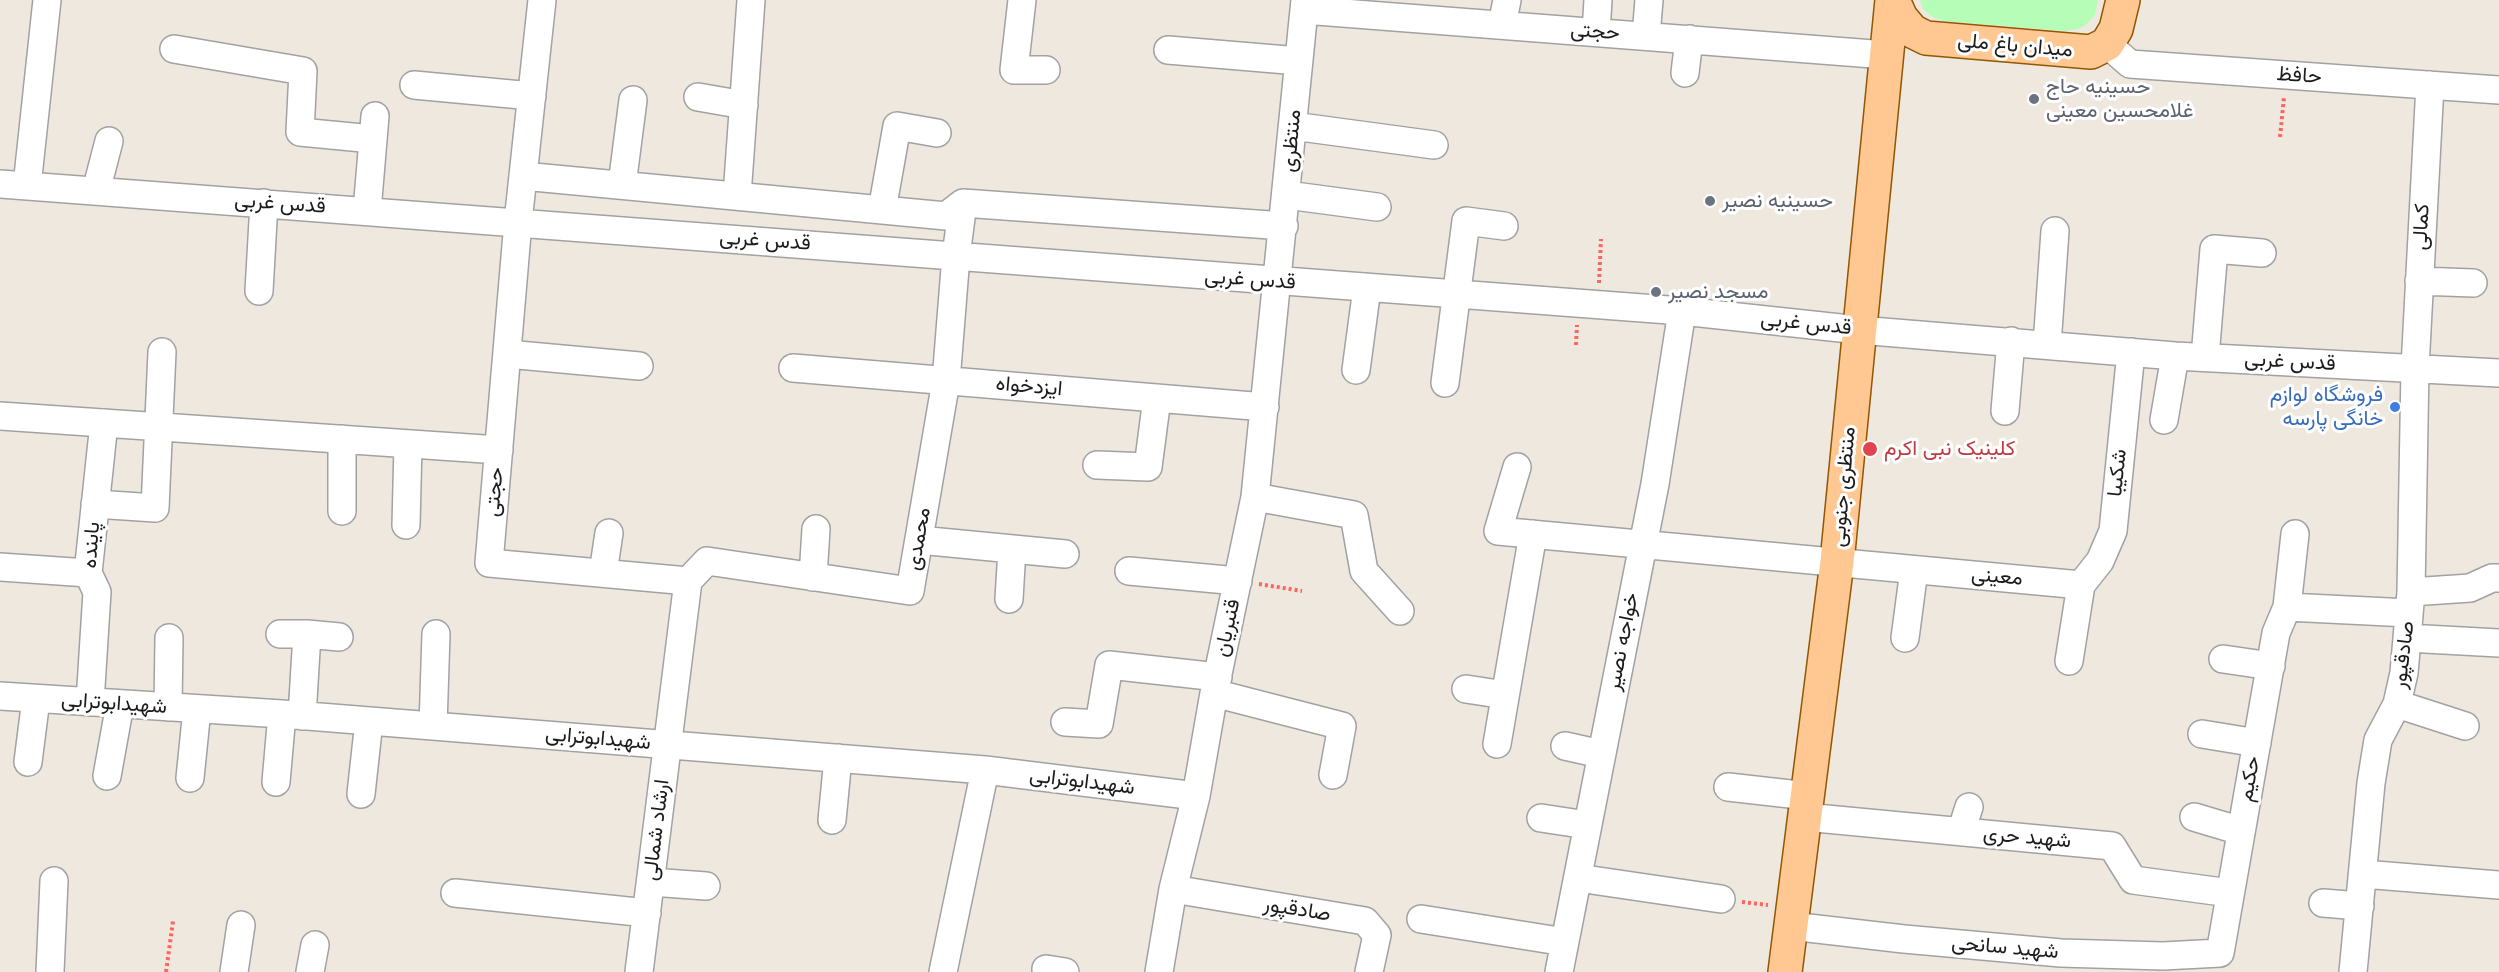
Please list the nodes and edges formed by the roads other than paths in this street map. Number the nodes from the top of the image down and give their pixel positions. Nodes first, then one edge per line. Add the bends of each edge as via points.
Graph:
1 (47, 0) edge
2 (542, 0) edge
3 (751, 0) edge
4 (1022, 0) edge
5 (1598, 0) edge
6 (1649, 0) edge
7 (1893, 0) edge
8 (2123, 0) edge
9 (1305, 5) edge
10 (1465, 11) edge
11 (1504, 12) edge
12 (1596, 32) junction
13 (1646, 36) junction
14 (1689, 39) junction
15 (2107, 44) junction
16 (174, 49) dead end
17 (1168, 50) dead end
18 (1886, 55) junction
19 (1299, 61) junction
20 (1046, 70) dead end
21 (1685, 72) dead end
22 (2430, 85) junction
23 (414, 86) dead end
24 (2499, 90) edge
25 (532, 96) junction
26 (698, 97) dead end
27 (633, 100) dead end
28 (744, 105) junction
29 (1293, 126) junction
30 (937, 133) dead end
31 (109, 141) dead end
32 (1434, 145) dead end
33 (523, 176) junction
34 (0, 184) edge
35 (622, 185) junction
36 (27, 186) junction
37 (96, 191) junction
38 (1287, 195) junction
39 (737, 196) junction
40 (264, 203) junction
41 (963, 203) junction
42 (1377, 207) dead end
43 (882, 210) junction
44 (367, 211) junction
45 (518, 222) junction
46 (1284, 226) junction
47 (1504, 226) dead end
48 (2055, 231) dead end
49 (2262, 253) dead end
50 (956, 256) junction
51 (2419, 280) junction
52 (1279, 282) junction
53 (2473, 283) dead end
54 (1367, 288) junction
55 (259, 291) dead end
56 (1456, 294) junction
57 (1682, 311) junction
58 (1858, 330) junction
59 (2011, 342) junction
60 (2047, 345) junction
61 (162, 352) dead end
62 (2131, 352) junction
63 (507, 354) junction
64 (2175, 356) junction
65 (2205, 357) junction
66 (639, 366) dead end
67 (794, 368) dead end
68 (2415, 368) junction
69 (1356, 370) dead end
70 (2499, 373) edge
71 (946, 381) junction
72 (1444, 383) dead end
73 (1157, 398) junction
74 (1265, 407) junction
75 (2005, 411) dead end
76 (0, 416) edge
77 (2164, 420) dead end
78 (104, 423) junction
79 (159, 427) junction
80 (342, 439) junction
81 (408, 444) junction
82 (499, 450) junction
83 (1097, 465) dead end
84 (1517, 467) dead end
85 (1255, 497) junction
86 (95, 504) junction
87 (342, 511) dead end
88 (406, 525) dead end
89 (816, 530) dead end
90 (609, 533) dead end
91 (1533, 534) junction
92 (2295, 534) dead end
93 (919, 540) junction
94 (1643, 544) junction
95 (1012, 549) junction
96 (1065, 554) dead end
97 (1837, 562) junction
98 (0, 567) edge
99 (1914, 570) junction
100 (1129, 571) dead end
101 (88, 573) junction
102 (603, 573) junction
103 (813, 577) junction
104 (2499, 578) edge
105 (1238, 580) junction
106 (688, 581) junction
107 (2081, 585) junction
108 (1009, 598) dead end
109 (2287, 607) junction
110 (1400, 611) dead end
111 (2409, 614) junction
112 (280, 634) dead end
113 (307, 634) junction
114 (436, 634) dead end
115 (339, 637) dead end
116 (169, 638) dead end
117 (1905, 638) dead end
118 (2499, 643) edge
119 (2223, 659) dead end
120 (2069, 660) dead end
121 (2271, 666) junction
122 (1216, 685) junction
123 (1466, 689) dead end
124 (1505, 695) junction
125 (0, 696) edge
126 (36, 699) junction
127 (90, 702) junction
128 (120, 704) junction
129 (2397, 704) junction
130 (168, 707) junction
131 (197, 709) junction
132 (292, 715) junction
133 (369, 721) junction
134 (1065, 722) dead end
135 (433, 726) junction
136 (2465, 726) dead end
137 (2202, 734) dead end
138 (2257, 743) junction
139 (1497, 744) dead end
140 (668, 745) junction
141 (1565, 746) dead end
142 (1601, 754) junction
143 (838, 758) junction
144 (28, 762) dead end
145 (985, 770) junction
146 (1333, 775) dead end
147 (107, 776) dead end
148 (190, 778) dead end
149 (276, 782) dead end
150 (1728, 787) dead end
151 (361, 794) dead end
152 (1196, 796) junction
153 (1806, 807) junction
154 (1969, 807) dead end
155 (2194, 817) dead end
156 (1541, 818) dead end
157 (832, 820) dead end
158 (1587, 825) junction
159 (2241, 831) junction
160 (1961, 832) junction
161 (2363, 874) junction
162 (1578, 878) junction
163 (54, 882) dead end
164 (651, 882) junction
165 (2499, 885) edge
166 (706, 886) dead end
167 (1173, 889) junction
168 (455, 893) dead end
169 (2230, 893) junction
170 (1721, 899) road end
171 (2323, 903) dead end
172 (2360, 906) junction
173 (646, 913) junction
174 (1792, 917) junction
175 (1421, 919) dead end
176 (242, 925) dead end
177 (1565, 942) junction
178 (315, 945) dead end
179 (2220, 953) joint
180 (50, 972) edge
181 (234, 972) edge
182 (310, 972) edge
183 (639, 972) edge
184 (943, 972) edge
185 (1159, 972) edge
186 (1369, 972) edge
187 (1559, 972) edge
188 (1785, 972) edge
189 (2353, 972) edge

1 - 36 street
2 - 25 street, حجتی
3 - 28 street
4 - 20 street via 1014,70
5 - 12 street
6 - 13 street
7 - 15 main road, میدان باغ ملی via 1901,18 1926,39 2091,52
7 - 18 main road, منتظری جنوبی
8 - 15 main road via 2116,29
9 - 10 street, حجتی
9 - 19 street, منتظری
10 - 11 street, حجتی
11 - 12 street, حجتی
12 - 13 street, حجتی
13 - 14 street, حجتی
14 - 18 street, حجتی
14 - 21 street
15 - 22 street, حافظ via 2130,64
16 - 44 street via 303,71 300,132 374,127
17 - 19 street
18 - 58 main road, منتظری جنوبی
19 - 29 street, منتظری
22 - 24 street, حافظ
22 - 51 street, کمالی
23 - 25 street
25 - 33 street, حجتی
26 - 28 street
27 - 35 street
28 - 39 street
29 - 32 street
29 - 38 street, منتظری
30 - 43 street via 897,126
31 - 37 street
33 - 35 street
33 - 45 street, حجتی
34 - 36 street, قدس غربی
35 - 39 street
36 - 37 street, قدس غربی
37 - 40 street, قدس غربی
38 - 42 street
38 - 46 street, منتظری
39 - 43 street
40 - 44 street, قدس غربی
40 - 55 street
41 - 43 street via 946,216
41 - 46 street
41 - 50 street, محمدی
44 - 45 street, قدس غربی
45 - 50 street, قدس غربی
45 - 63 street, حجتی
46 - 52 street, منتظری
47 - 56 street via 1466,221
48 - 60 street
49 - 65 street via 2214,249
50 - 52 street, قدس غربی
50 - 71 street, محمدی
51 - 53 street
51 - 68 street, کمالی
52 - 54 street, قدس غربی
52 - 74 street, قنبریان
54 - 56 street, قدس غربی
54 - 69 street
56 - 57 street, قدس غربی
56 - 72 street
57 - 58 street, قدس غربی
57 - 94 street, خواجه نصیر
58 - 59 street, قدس غربی
58 - 97 main road, منتظری جنوبی
59 - 60 street, قدس غربی
59 - 75 street
60 - 62 street, قدس غربی
61 - 79 street
62 - 64 street, قدس غربی
62 - 107 street, شکیبا via 2113,531 2100,561
63 - 66 street
63 - 82 street, حجتی
64 - 65 street, قدس غربی
64 - 77 street
65 - 68 street, قدس غربی
67 - 71 street, ایزدخواه
68 - 70 street, قدس غربی
68 - 111 street, صادقپور
71 - 73 street, ایزدخواه
71 - 93 street, محمدی
73 - 74 street, ایزدخواه
73 - 83 street via 1148,467
74 - 85 street, قنبریان
76 - 78 street
78 - 79 street
78 - 86 street, پاینده
79 - 80 street
79 - 86 street via 155,508
80 - 81 street
80 - 87 street
81 - 82 street
81 - 88 street
82 - 102 street, حجتی via 489,563
84 - 91 street, معینی via 1498,531
85 - 105 street, قنبریان
85 - 110 street via 1354,515 1364,571
86 - 101 street, پاینده
89 - 103 street
90 - 102 street
91 - 94 street, معینی
91 - 124 street
92 - 109 street, حکیم
93 - 95 street
93 - 103 street, محمدی via 910,591
94 - 97 street, معینی
94 - 142 street, خواجه نصیر
95 - 96 street
95 - 108 street
97 - 99 street, معینی
97 - 153 main road, منتظری جنوبی
98 - 101 street
99 - 107 street, معینی
99 - 117 street
100 - 105 street
101 - 127 street, پاینده via 96,592
102 - 106 street, حجتی
103 - 106 street, محمدی via 707,561
104 - 111 street
105 - 122 street, قنبریان
106 - 140 street, ارشاد شمالی
107 - 120 street
109 - 111 street
109 - 121 street, حکیم via 2276,633
111 - 118 street
111 - 129 street, صادقپور
112 - 113 street
113 - 115 street
113 - 132 street
114 - 135 street
116 - 130 street
119 - 121 street
121 - 138 street, حکیم
122 - 134 street via 1109,665 1099,724
122 - 146 street via 1342,726
122 - 152 street, قنبریان
123 - 124 street
124 - 139 street
125 - 126 street, شهیدابوترابی
126 - 127 street, شهیدابوترابی
126 - 144 street
127 - 128 street, شهیدابوترابی
128 - 130 street, شهیدابوترابی
128 - 147 street
129 - 136 street
129 - 161 street, صادقپور via 2378,740
130 - 131 street, شهیدابوترابی
131 - 132 street, شهیدابوترابی
131 - 148 street
132 - 133 street, شهیدابوترابی
132 - 149 street
133 - 135 street, شهیدابوترابی
133 - 151 street
135 - 140 street, شهیدابوترابی
137 - 138 street
138 - 159 street, حکیم
140 - 143 street, شهیدابوترابی
140 - 164 street, ارشاد شمالی
141 - 142 street
142 - 158 street, خواجه نصیر
143 - 145 street, شهیدابوترابی
143 - 157 street
145 - 152 street, شهیدابوترابی
145 - 184 street
150 - 153 street, شهید حری
152 - 167 street, قنبریان
153 - 160 street, شهید حری
153 - 174 main road, منتظری جنوبی
154 - 160 street
155 - 159 street
156 - 158 street
158 - 162 street, خواجه نصیر
159 - 169 street, حکیم
160 - 169 street, شهید حری via 2112,846 2133,880
161 - 165 street
161 - 172 street, صادقپور
162 - 170 street
162 - 177 street, خواجه نصیر
163 - 180 street
164 - 166 street
164 - 173 street, ارشاد شمالی
167 - 185 street, قنبریان
167 - 186 street, صادقپور via 1365,921 1377,935
168 - 173 street
169 - 179 street, حکیم
171 - 172 street
172 - 189 street, صادقپور
173 - 183 street, ارشاد شمالی
174 - 179 street, شهید سانحی via 1904,939 2061,953
174 - 188 main road, منتظری جنوبی
175 - 177 street
176 - 181 street
177 - 187 street, خواجه نصیر
178 - 182 street

